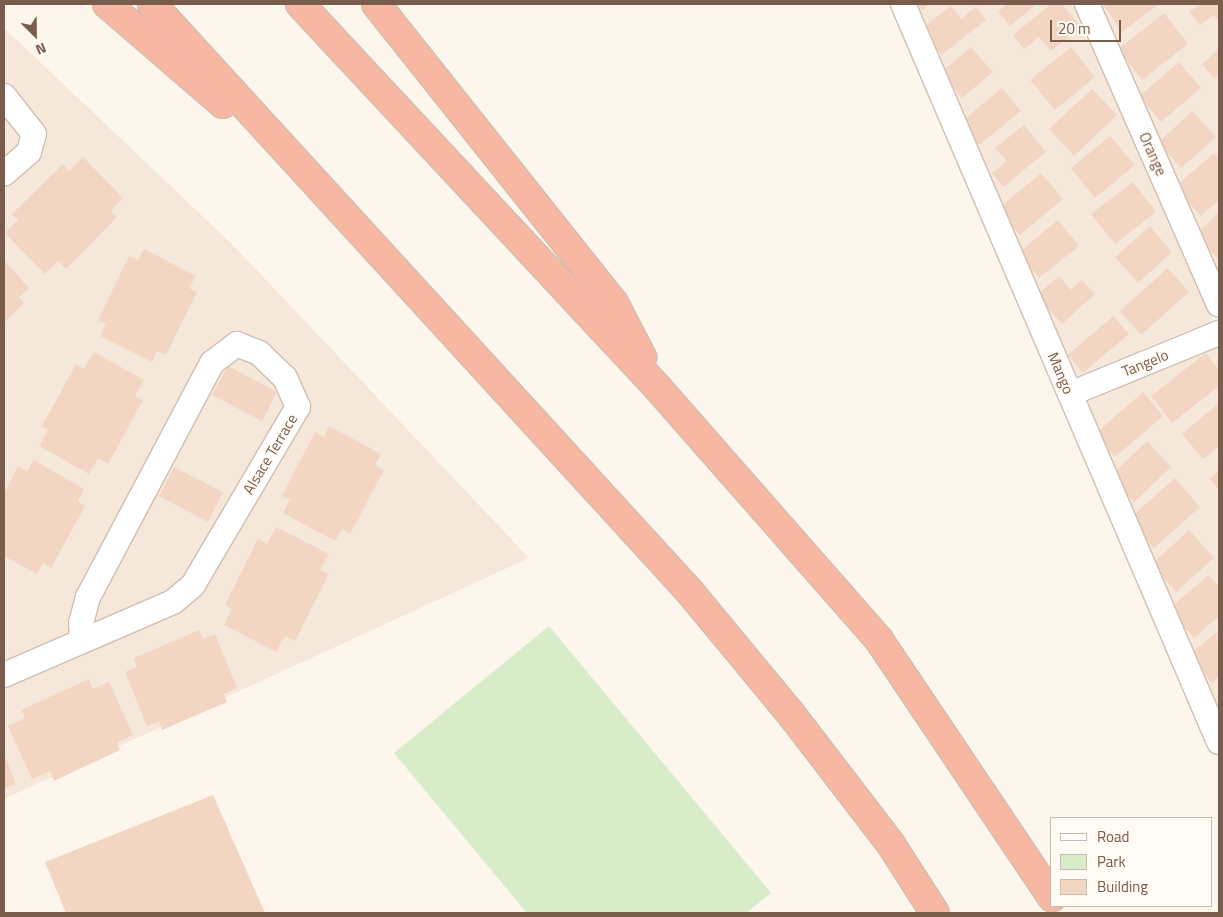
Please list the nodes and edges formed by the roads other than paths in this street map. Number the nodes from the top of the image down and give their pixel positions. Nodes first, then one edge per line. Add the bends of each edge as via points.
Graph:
1 (106, 4) edge
2 (152, 4) edge
3 (300, 4) edge
4 (376, 4) edge
5 (903, 4) edge
6 (1087, 4) edge
7 (4, 96) edge
8 (4, 174) edge
9 (343, 214) junction
10 (1219, 304) edge
11 (1219, 332) edge
12 (657, 387) junction
13 (1070, 394) junction
14 (82, 641) junction
15 (4, 675) edge
16 (1219, 742) edge
17 (1050, 894) edge
18 (935, 913) edge

1 - 9 highway
2 - 9 highway
3 - 12 highway
4 - 12 highway via 614,303
5 - 13 street, Mango
6 - 10 street, Orange
7 - 8 street via 34,134 29,152
9 - 18 highway via 690,592 792,714 890,843
11 - 13 street, Tangelo
12 - 17 highway via 879,640
13 - 16 street, Mango
14 - 14 street, Alsace Terrace via 173,602 193,585 298,408 285,378 258,354 236,344 212,363 88,597 81,623
14 - 15 street, Alsace Terrace

